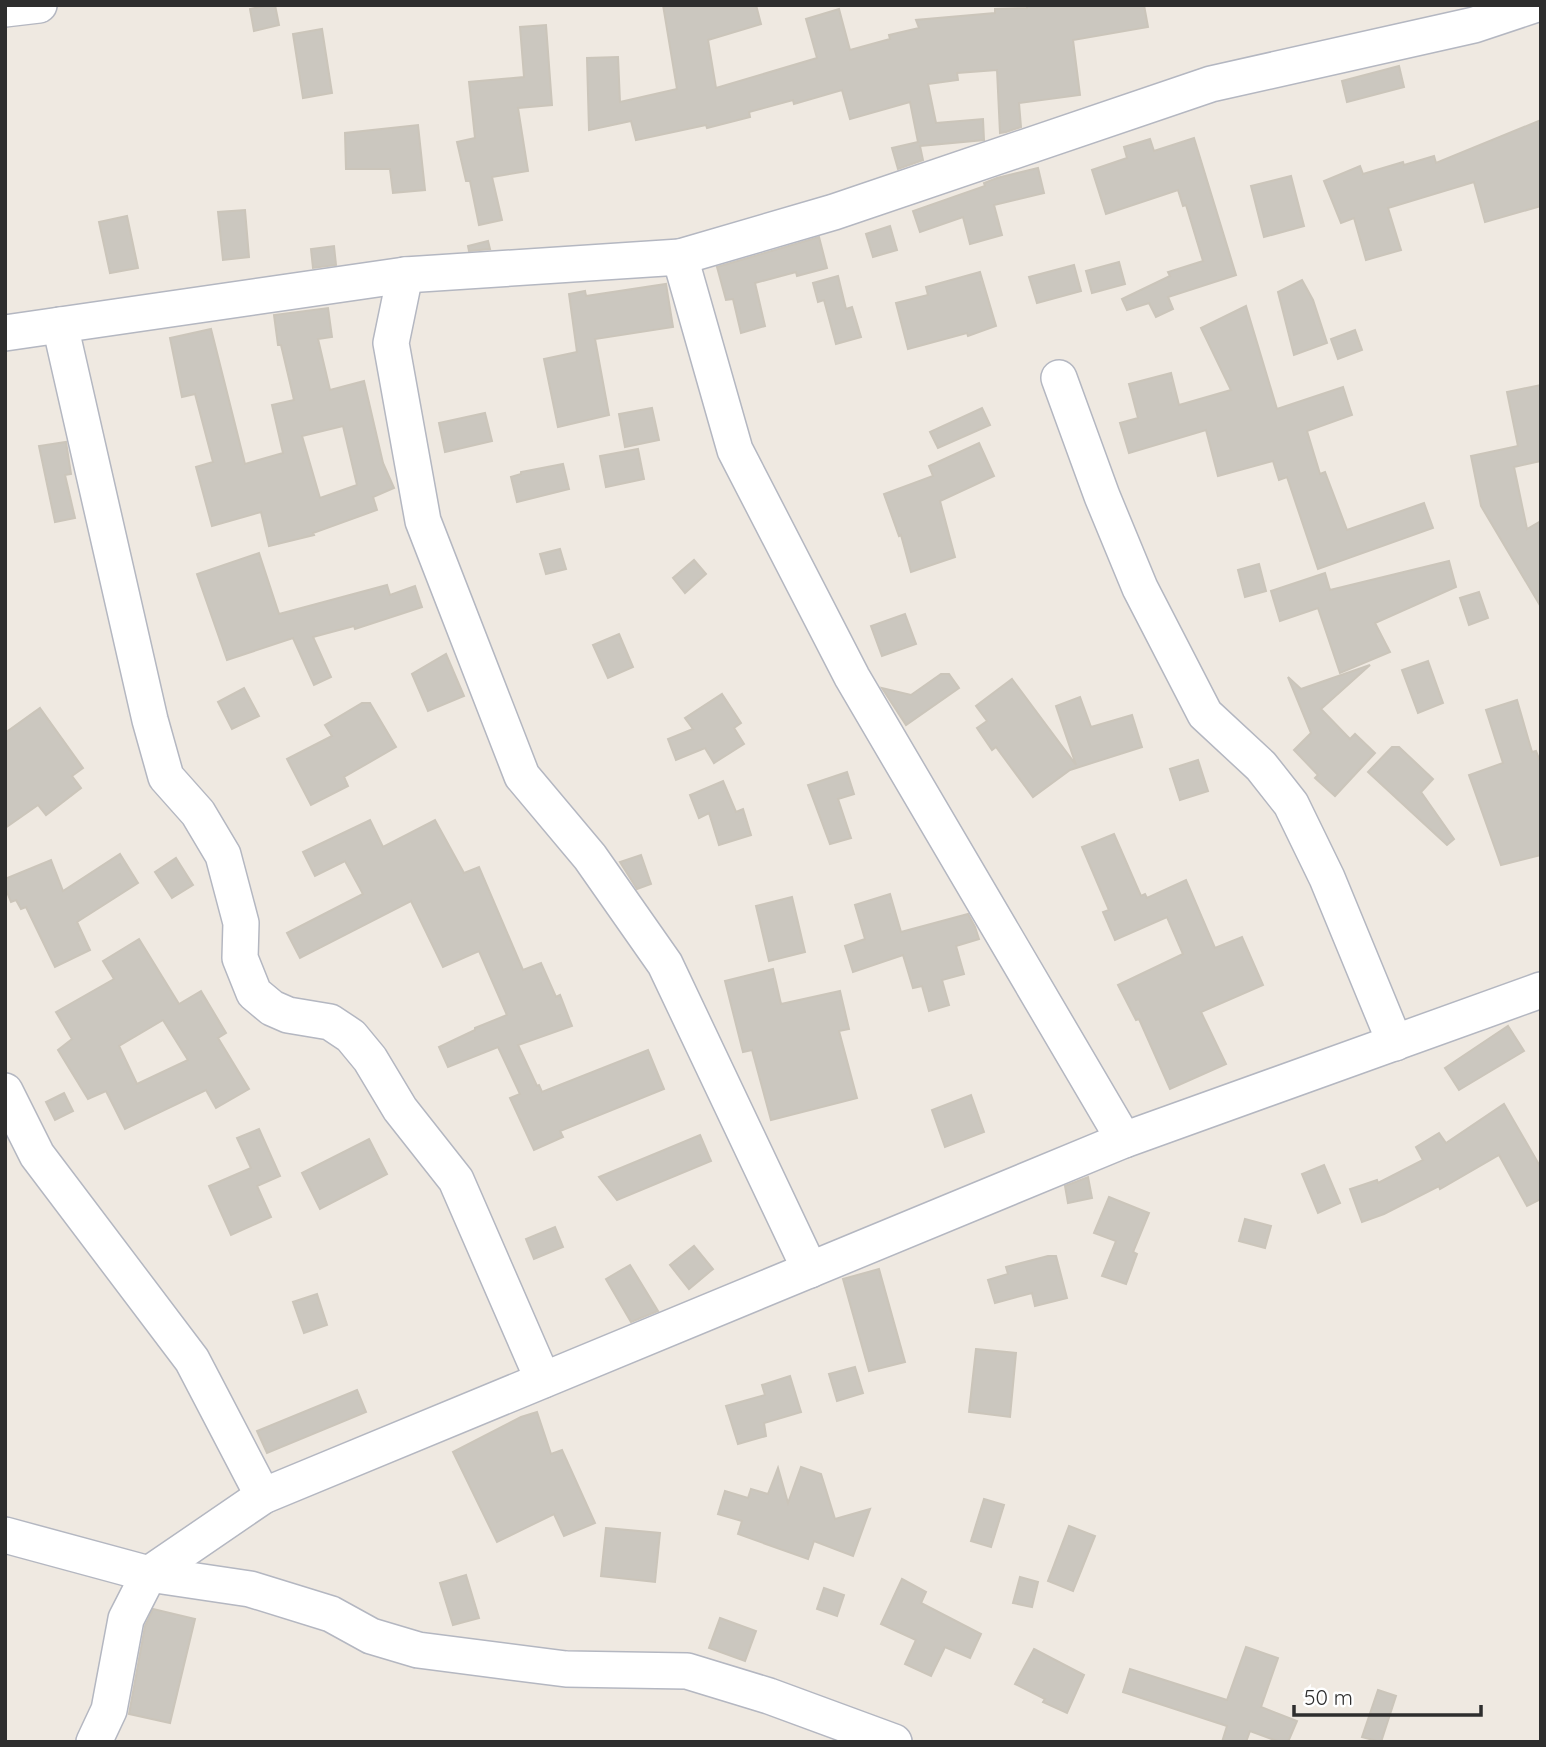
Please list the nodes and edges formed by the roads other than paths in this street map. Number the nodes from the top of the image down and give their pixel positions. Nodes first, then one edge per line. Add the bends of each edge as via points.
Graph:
1 (39, 5) edge
2 (1534, 5) edge
3 (5, 9) edge
4 (680, 257) junction
5 (405, 275) junction
6 (60, 325) junction
7 (5, 333) edge
8 (1059, 378) dead end
9 (1541, 990) edge
10 (1395, 1043) junction
11 (5, 1091) edge
12 (1124, 1140) junction
13 (810, 1270) junction
14 (543, 1380) junction
15 (263, 1496) junction
16 (5, 1535) edge
17 (149, 1574) junction
18 (94, 1742) edge
19 (894, 1742) edge

1 - 3 street
2 - 4 street via 1474,25 1211,84 834,212
4 - 5 street
4 - 12 street via 735,450 852,677
5 - 6 street
5 - 13 street via 391,343 423,521 522,776 590,858 665,964
6 - 7 street
6 - 14 street via 166,777 198,813 223,856 241,923 240,958 254,993 288,1015 330,1022 351,1036 370,1059 400,1109 456,1180
8 - 10 street via 1140,588 1205,714 1261,766 1291,804
9 - 10 street
10 - 12 street
11 - 15 street via 37,1155 192,1360
12 - 13 street
13 - 14 street
14 - 15 street
15 - 17 street
16 - 17 street
17 - 18 street via 126,1619 108,1710
17 - 19 street via 250,1589 331,1614 371,1636 418,1650 566,1669 687,1671

